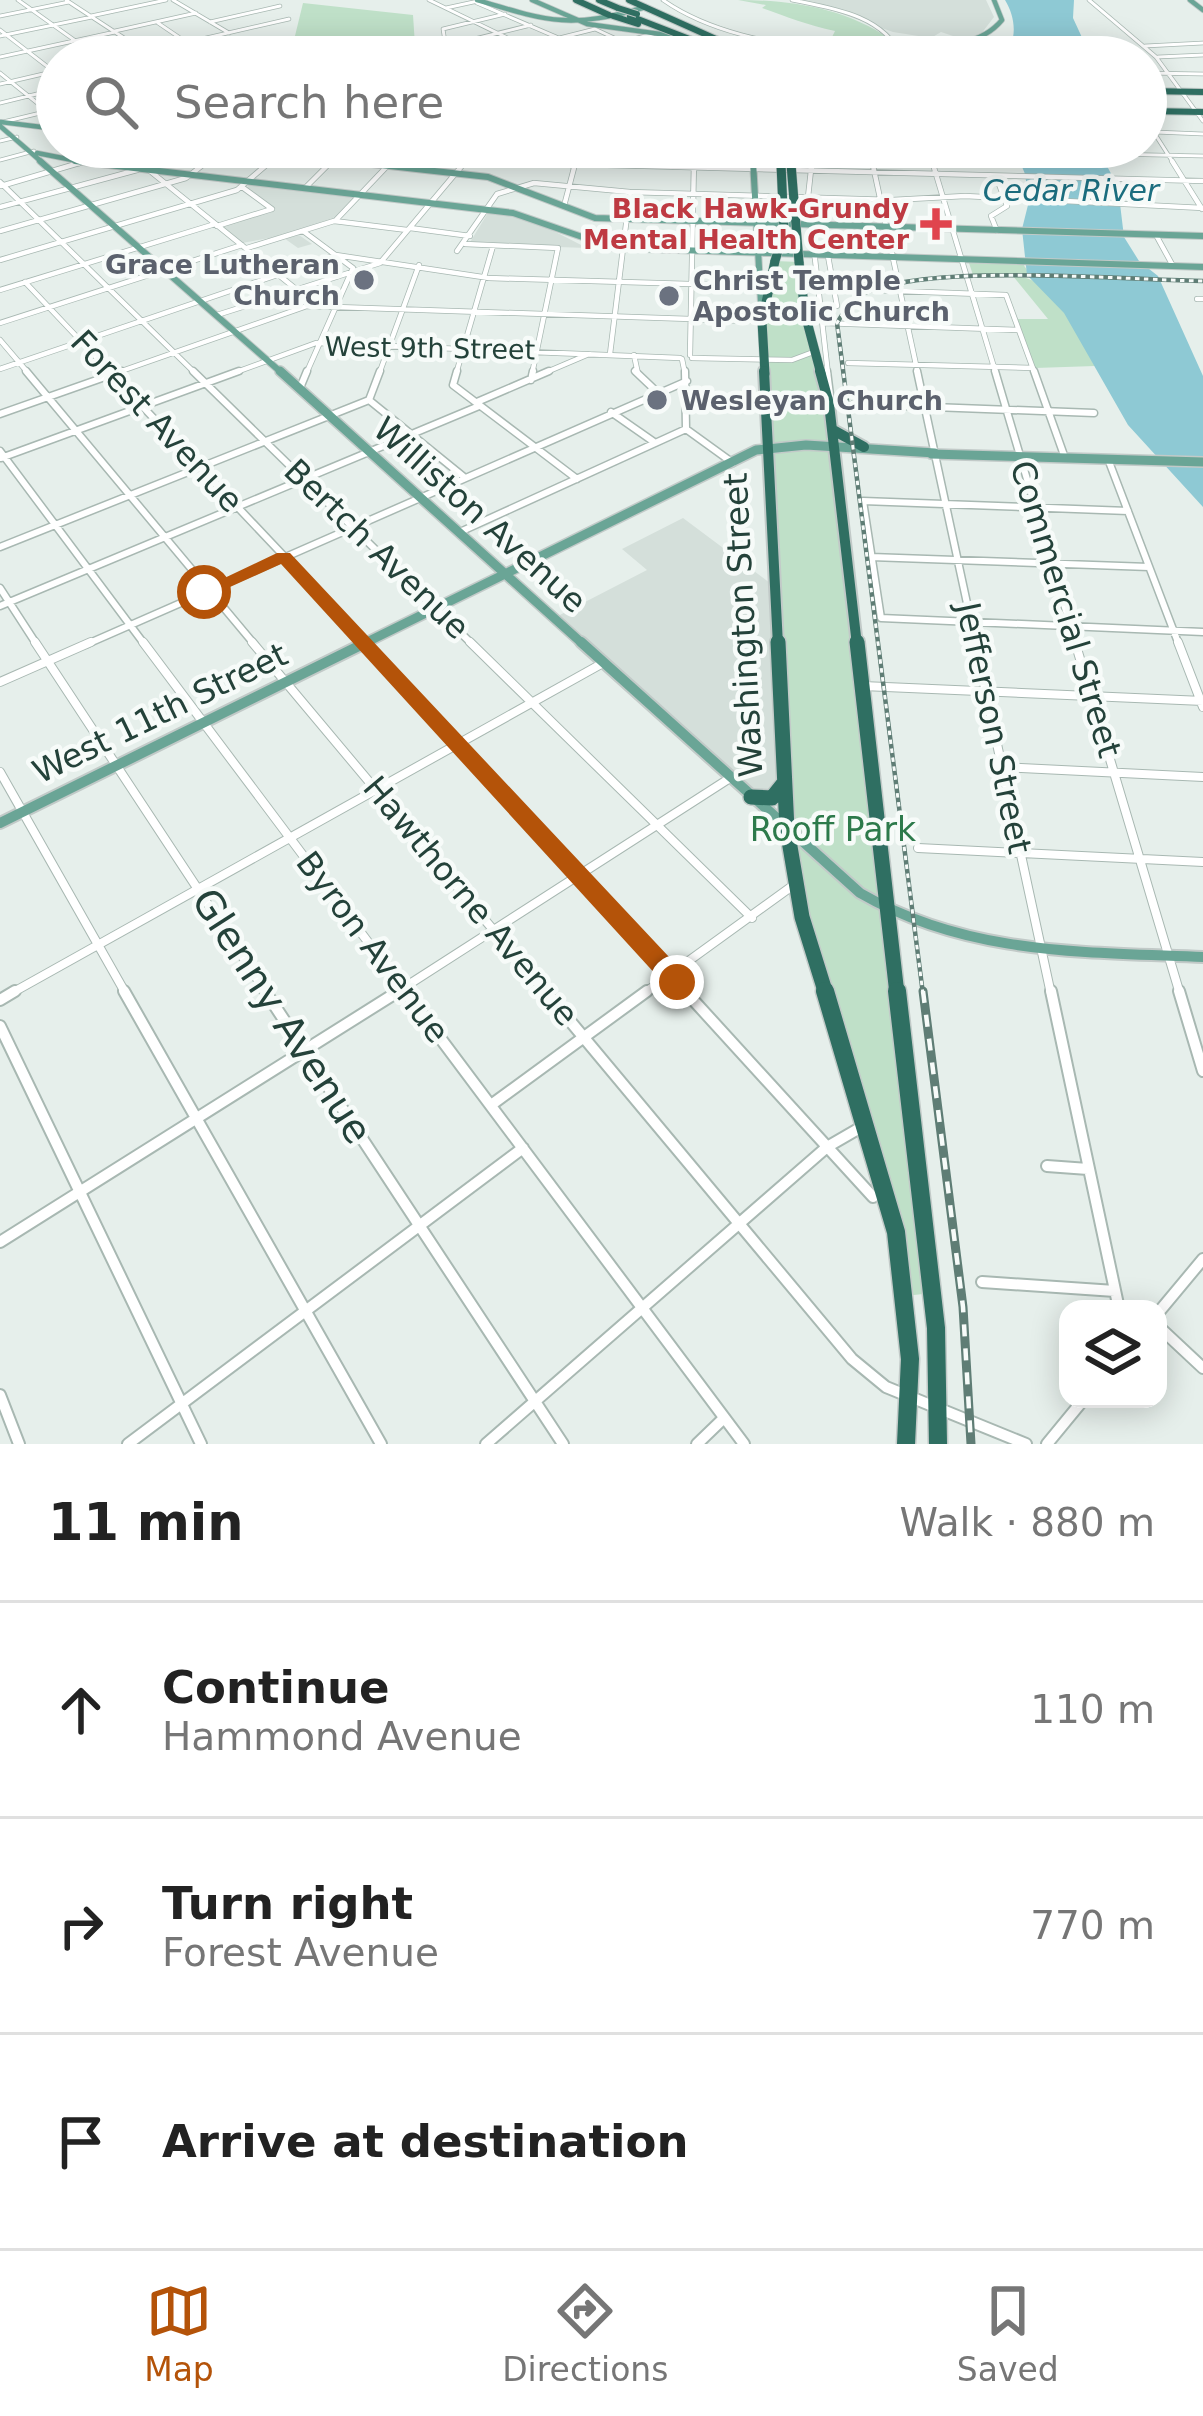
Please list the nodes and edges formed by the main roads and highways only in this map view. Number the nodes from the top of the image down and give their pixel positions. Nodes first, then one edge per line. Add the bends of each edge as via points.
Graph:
1 (535, 0) edge
2 (576, 0) edge
3 (595, 0) edge
4 (629, 0) edge
5 (994, 0) edge
6 (1190, 0) edge
7 (482, 1) edge
8 (639, 10) junction
9 (1203, 10) edge
10 (611, 13) junction
11 (665, 15) junction
12 (577, 19) junction
13 (664, 36) edge
14 (664, 36) edge
15 (688, 36) edge
16 (698, 36) edge
17 (710, 36) edge
18 (720, 36) edge
19 (981, 36) edge
20 (1167, 92) edge
21 (1203, 92) edge
22 (1167, 111) edge
23 (1200, 112) edge
24 (2, 124) edge
25 (36, 126) edge
26 (34, 152) edge
27 (52, 168) edge
28 (119, 168) edge
29 (408, 168) edge
30 (752, 168) edge
31 (786, 168) edge
32 (787, 168) edge
33 (754, 223) junction
34 (1203, 236) edge
35 (757, 254) junction
36 (1203, 267) edge
37 (756, 321) junction
38 (832, 429) junction
39 (864, 447) junction
40 (834, 449) junction
41 (768, 452) junction
42 (935, 453) junction
43 (1203, 462) edge
44 (504, 572) junction
45 (784, 783) junction
46 (751, 797) junction
47 (0, 823) edge
48 (787, 829) junction
49 (885, 909) junction
50 (1203, 957) edge
51 (907, 1444) edge
52 (938, 1444) edge

1 - 12 main road
2 - 10 highway
3 - 10 highway
4 - 8 highway
5 - 19 main road via 1002,20
6 - 9 main road
7 - 12 main road
7 - 12 main road via 537,20
8 - 10 highway, bridge
8 - 10 main road
8 - 11 highway
8 - 15 highway
8 - 16 highway
10 - 12 main road
10 - 14 highway
11 - 17 highway
11 - 18 highway
12 - 13 main road
20 - 21 highway
22 - 23 highway
24 - 25 main road
24 - 26 main road, Williston Avenue
27 - 44 main road, Williston Avenue
28 - 35 main road via 487,210 623,248
29 - 33 main road via 516,186 568,213
30 - 33 main road, Washington Street
31 - 37 highway, bridge via 784,231
32 - 38 highway, bridge via 802,303
33 - 34 main road
33 - 35 main road, Washington Street
35 - 36 main road
35 - 37 main road, Washington Street
37 - 41 highway, Washington Street
38 - 39 highway
38 - 40 highway
39 - 40 main road, West 11th Street
39 - 42 main road, West 11th Street
40 - 41 main road, West 11th Street
40 - 42 main road, West 11th Street
40 - 49 highway
41 - 44 main road, West 11th Street
41 - 45 highway, Washington Street
42 - 43 main road, West 11th Street
44 - 46 main road, Williston Avenue
44 - 47 main road, West 11th Street
45 - 46 highway via 770,800
45 - 48 highway, Washington Street
46 - 48 main road, Williston Avenue
48 - 49 main road, Williston Avenue
48 - 51 highway, Washington Street via 797,893 901,1266
49 - 50 main road, Williston Avenue via 973,942
49 - 52 highway via 934,1310

